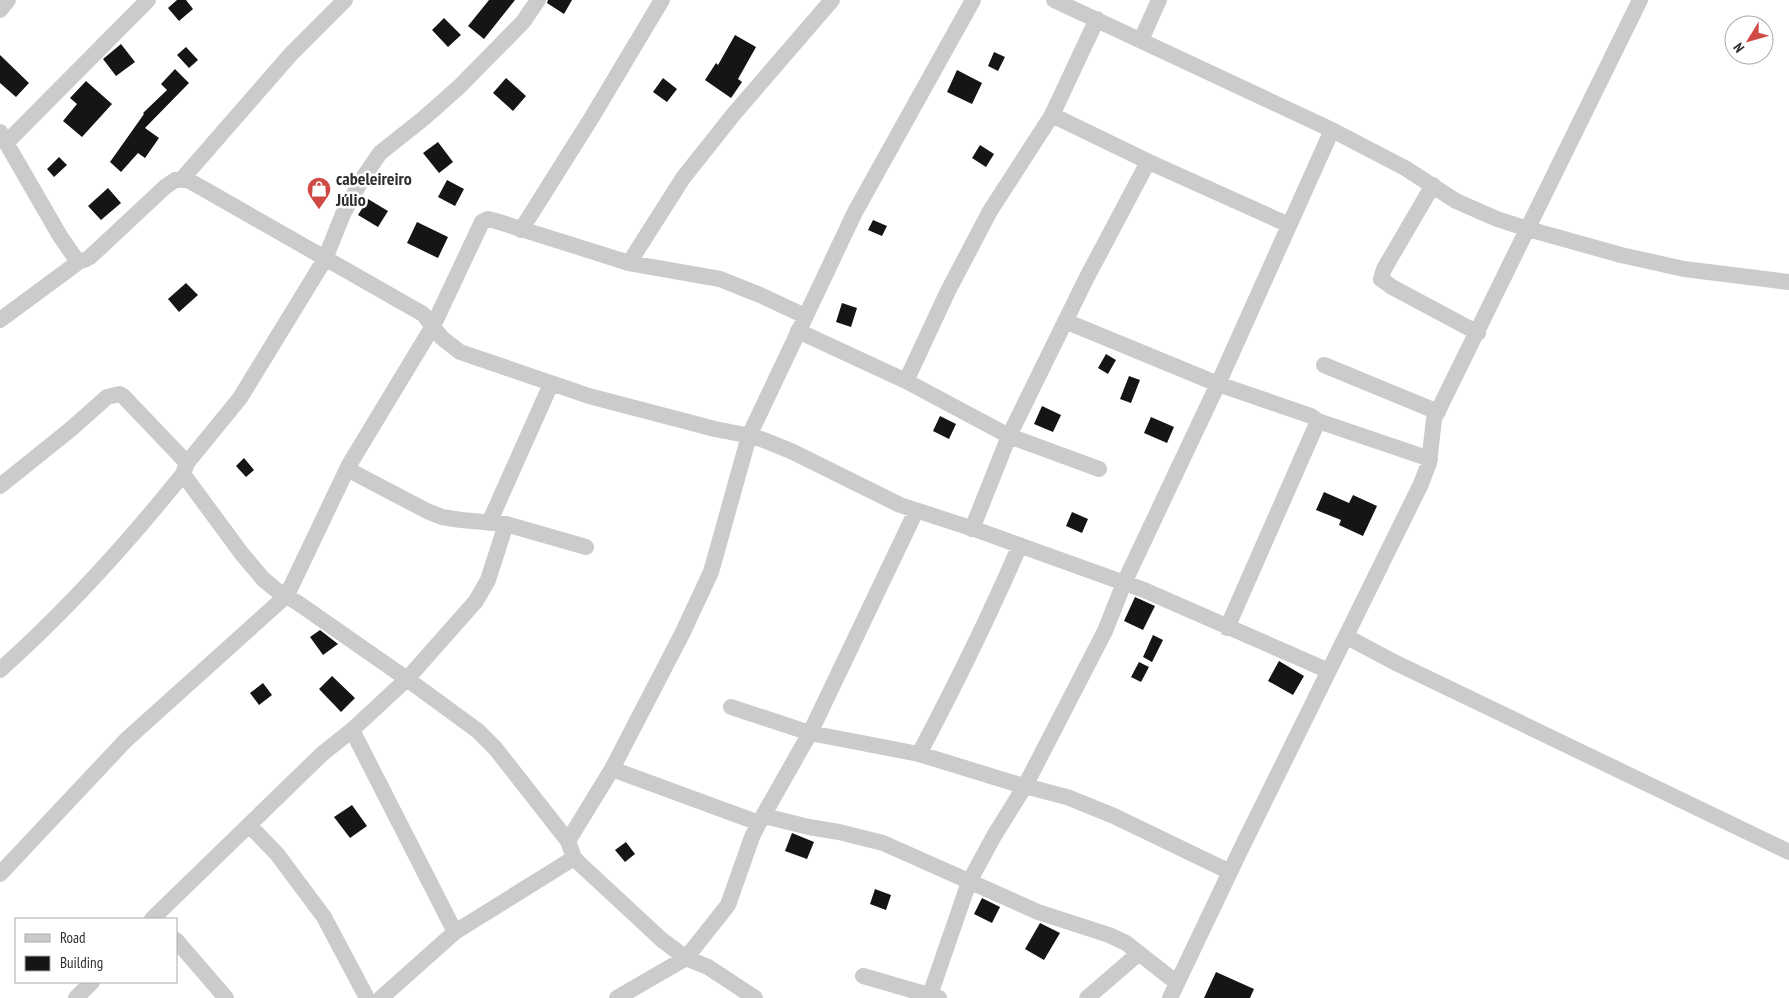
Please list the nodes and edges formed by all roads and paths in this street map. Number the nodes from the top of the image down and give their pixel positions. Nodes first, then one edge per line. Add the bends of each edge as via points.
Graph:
1 (8, 0) edge
2 (148, 0) edge
3 (345, 0) edge
4 (538, 0) edge
5 (662, 0) edge
6 (832, 0) edge
7 (973, 0) edge
8 (1054, 0) edge
9 (1159, 0) edge
10 (1640, 0) edge
11 (0, 10) edge
12 (1097, 20) junction
13 (1141, 40) junction
14 (1052, 114) junction
15 (1332, 130) junction
16 (3, 137) edge
17 (1148, 162) junction
18 (182, 179) junction
19 (1433, 186) junction
20 (1289, 225) junction
21 (1528, 229) junction
22 (521, 230) junction
23 (325, 259) junction
24 (80, 261) junction
25 (629, 263) junction
26 (1789, 282) edge
27 (0, 320) edge
28 (1065, 321) junction
29 (802, 324) junction
30 (433, 326) junction
31 (1478, 332) junction
32 (1324, 365) dead end
33 (906, 381) junction
34 (551, 384) junction
35 (1218, 384) junction
36 (1438, 412) junction
37 (1318, 421) junction
38 (749, 436) junction
39 (1009, 436) junction
40 (1430, 459) junction
41 (185, 468) junction
42 (1099, 469) dead end
43 (347, 470) junction
44 (0, 486) edge
45 (916, 511) junction
46 (489, 523) junction
47 (506, 524) junction
48 (972, 528) junction
49 (1020, 545) junction
50 (586, 547) dead end
51 (1124, 583) junction
52 (286, 595) junction
53 (1227, 628) junction
54 (1347, 637) junction
55 (0, 670) edge
56 (1329, 671) junction
57 (407, 679) junction
58 (731, 707) dead end
59 (352, 730) junction
60 (810, 733) junction
61 (919, 754) junction
62 (612, 769) junction
63 (1025, 786) junction
64 (761, 820) junction
65 (249, 825) junction
66 (568, 841) junction
67 (1789, 852) edge
68 (574, 858) junction
69 (1230, 872) junction
70 (0, 874) edge
71 (969, 882) junction
72 (154, 918) edge
73 (455, 932) junction
74 (178, 942) edge
75 (1138, 954) junction
76 (686, 958) junction
77 (863, 976) dead end
78 (91, 983) edge
79 (1174, 991) edge
80 (745, 996) edge
81 (935, 997) edge
82 (76, 998) edge
83 (226, 998) edge
84 (367, 998) edge
85 (381, 998) edge
86 (617, 998) edge
87 (1087, 998) edge

1 - 11 street
2 - 16 street
3 - 18 street via 291,54
4 - 23 street via 523,22 459,87 380,152 343,214
5 - 22 street
6 - 25 street via 683,178
7 - 29 street via 855,212
8 - 12 street
9 - 13 street
10 - 21 street
12 - 13 street
12 - 14 street
13 - 15 street
14 - 17 street
14 - 33 street via 990,211
15 - 19 street
15 - 20 street
16 - 24 street via 60,236
17 - 20 street
17 - 28 street
18 - 23 street via 194,182
18 - 24 street via 165,187 90,256
19 - 21 street via 1456,201
19 - 31 street via 1381,279
20 - 35 street
21 - 26 street via 1684,269
21 - 31 street
22 - 25 street
22 - 30 street via 488,219 482,222
23 - 30 street via 423,314
23 - 41 street via 240,398
24 - 27 street
25 - 29 street via 720,279 760,295
28 - 35 street
28 - 39 street
29 - 33 street
29 - 38 street
30 - 34 street via 460,352
30 - 43 street
31 - 36 street
32 - 36 street
33 - 39 street
34 - 38 street
34 - 46 street
35 - 37 street
35 - 51 street
36 - 40 street via 1434,419
37 - 40 street
37 - 53 street
38 - 45 street via 791,451
38 - 62 street via 711,572
39 - 42 street
39 - 48 street
40 - 54 street
41 - 44 street via 124,397 117,394 107,397
41 - 52 street via 242,554 264,579
41 - 55 street via 114,557
43 - 46 street via 442,517
43 - 52 street
45 - 48 street
45 - 60 street
46 - 47 street
47 - 50 street
47 - 57 street via 488,580 476,601
48 - 49 street
49 - 51 street
49 - 61 street via 958,681
51 - 53 street
51 - 63 street via 1105,631
52 - 57 street
52 - 70 street via 126,740
53 - 56 street
54 - 56 street
54 - 67 street
56 - 69 street
57 - 59 street
57 - 66 street via 478,731 495,748
58 - 60 street
59 - 65 street via 322,754
59 - 73 street
60 - 61 street
60 - 64 street
61 - 63 street
62 - 64 street
62 - 66 street
63 - 69 street via 1068,797
63 - 71 street
64 - 71 street via 839,832 883,843
64 - 76 street via 728,905
65 - 72 street
65 - 84 street via 277,854 324,917
66 - 68 street
68 - 73 street
68 - 76 street via 662,940
69 - 79 street
71 - 75 street via 1038,912 1109,934
71 - 81 street
73 - 85 street
74 - 83 street
75 - 79 street
75 - 87 street
76 - 80 street via 708,967
76 - 86 street
77 - 81 street
78 - 82 street

